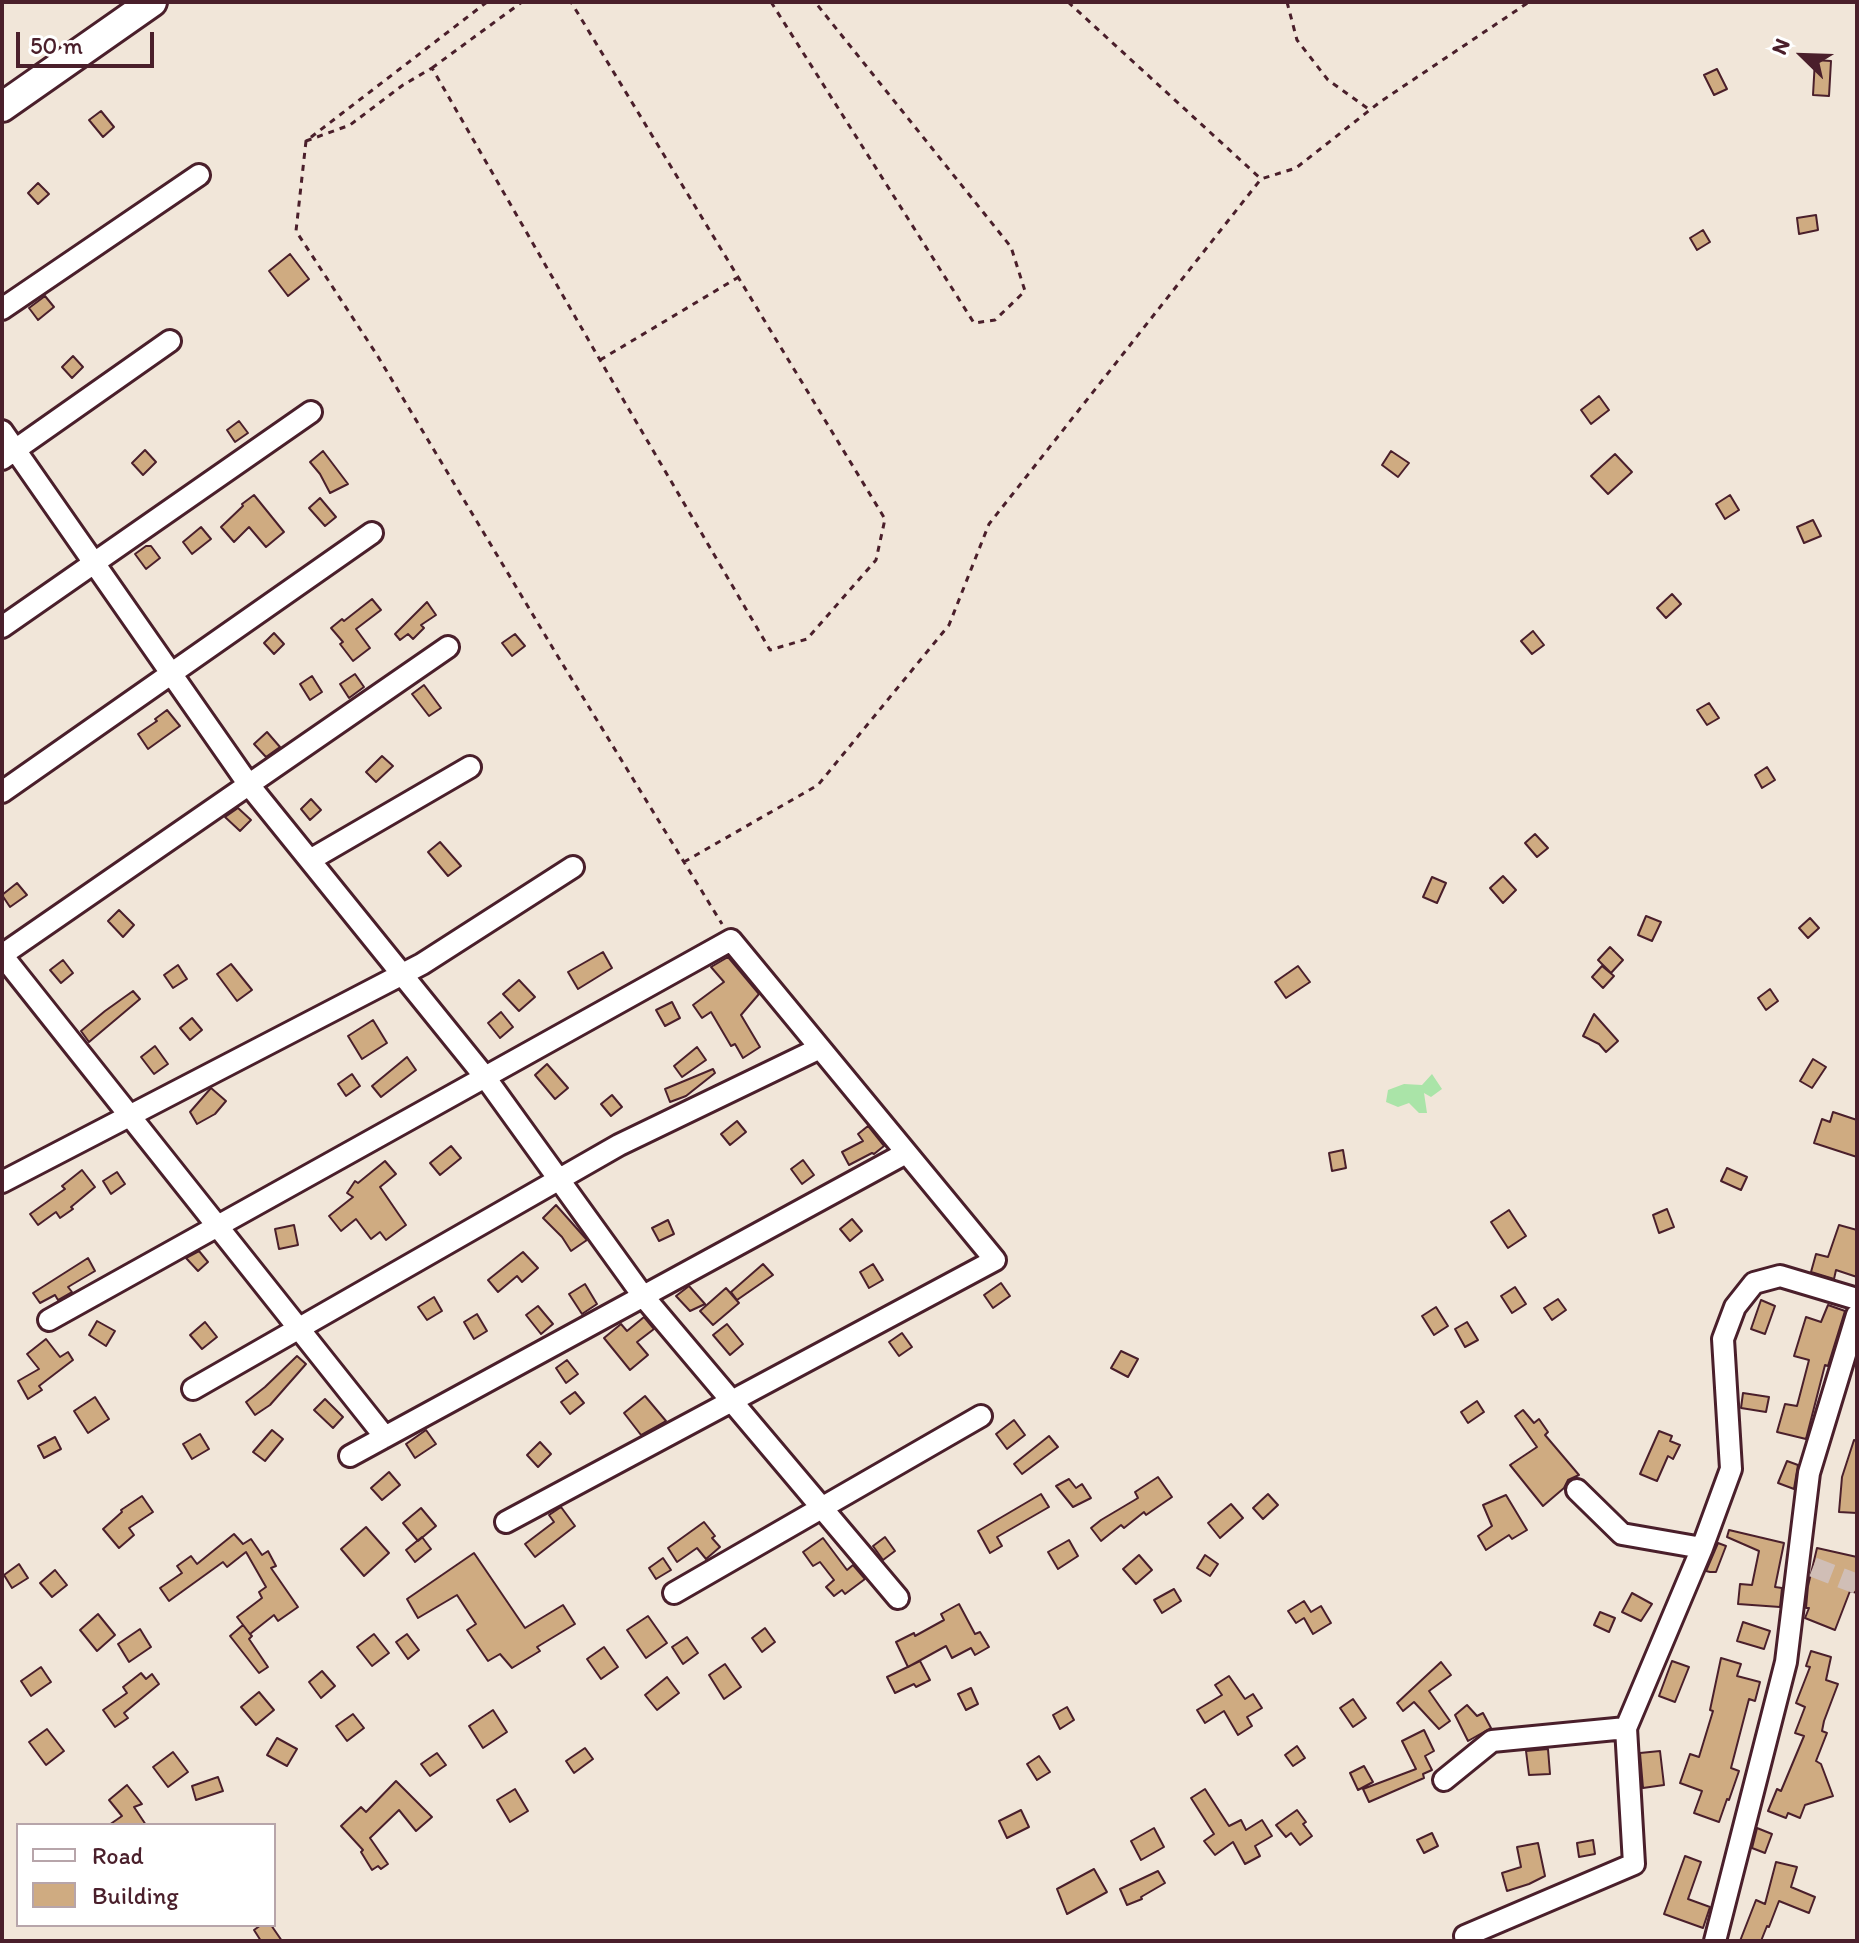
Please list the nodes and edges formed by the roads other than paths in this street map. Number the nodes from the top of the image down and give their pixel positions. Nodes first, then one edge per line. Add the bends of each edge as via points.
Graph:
1 (152, 2) edge
2 (2, 107) edge
3 (199, 175) dead end
4 (2, 309) edge
5 (170, 341) dead end
6 (311, 412) dead end
7 (2, 431) edge
8 (9, 454) edge
9 (372, 533) dead end
10 (94, 563) junction
11 (2, 627) edge
12 (448, 647) dead end
13 (171, 673) junction
14 (470, 767) dead end
15 (249, 785) junction
16 (2, 792) edge
17 (310, 860) junction
18 (573, 867) dead end
19 (2, 955) edge
20 (402, 974) junction
21 (820, 1048) junction
22 (485, 1077) junction
23 (130, 1115) junction
24 (906, 1153) junction
25 (559, 1179) junction
26 (2, 1182) edge
27 (217, 1226) junction
28 (643, 1296) junction
29 (1857, 1299) edge
30 (1857, 1315) edge
31 (49, 1320) dead end
32 (299, 1328) junction
33 (193, 1389) dead end
34 (731, 1401) junction
35 (981, 1416) dead end
36 (385, 1437) junction
37 (350, 1456) dead end
38 (1577, 1490) dead end
39 (821, 1508) junction
40 (506, 1522) dead end
41 (1702, 1548) junction
42 (674, 1593) dead end
43 (898, 1598) dead end
44 (1626, 1728) junction
45 (1444, 1780) dead end
46 (1465, 1936) dead end
47 (1715, 1941) edge

1 - 2 main road
3 - 4 street
5 - 8 street
6 - 10 street
7 - 8 street
8 - 10 street
9 - 13 street
10 - 11 street
10 - 13 street
12 - 15 street
13 - 15 street
13 - 16 street
14 - 17 street
15 - 17 street
15 - 19 street
17 - 20 street
18 - 20 street
19 - 23 street
20 - 22 street
20 - 23 street
21 - 22 street via 731,940
21 - 24 street
21 - 25 street
22 - 25 street
22 - 27 street
23 - 26 street
23 - 27 street
24 - 28 street
24 - 34 street via 995,1260
25 - 28 street
25 - 32 street
27 - 31 street
27 - 32 street
28 - 34 street
28 - 36 street
29 - 41 street via 1780,1276 1754,1283 1735,1307 1723,1339 1731,1469
30 - 47 street via 1809,1473 1806,1563
32 - 33 street
32 - 36 street
34 - 39 street
34 - 40 street
35 - 39 street
36 - 37 street
38 - 41 street via 1622,1534
39 - 42 street
39 - 43 street
41 - 44 street
44 - 45 street via 1492,1741
44 - 46 street via 1634,1864

